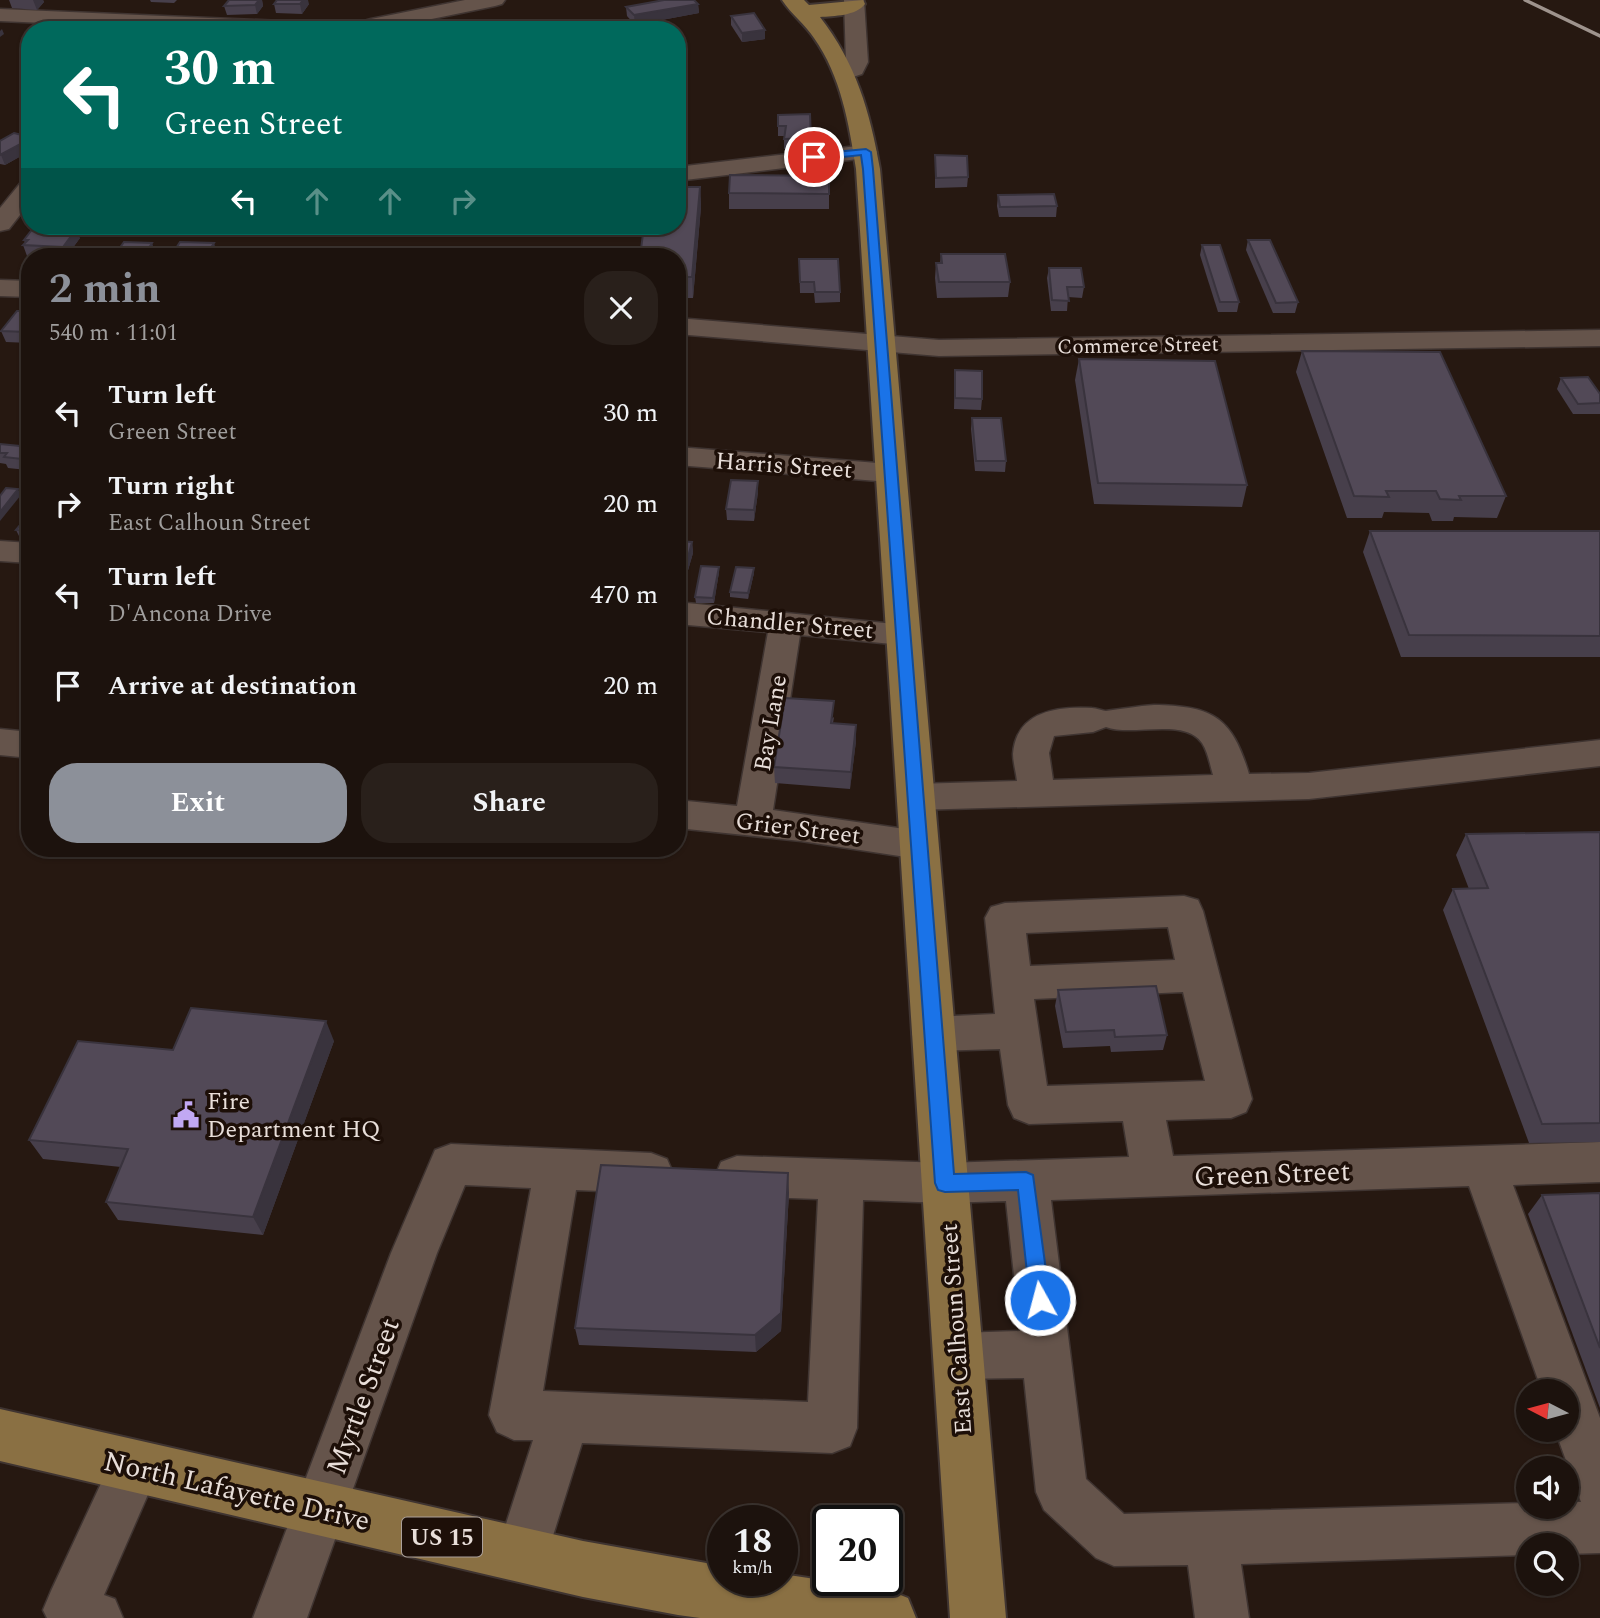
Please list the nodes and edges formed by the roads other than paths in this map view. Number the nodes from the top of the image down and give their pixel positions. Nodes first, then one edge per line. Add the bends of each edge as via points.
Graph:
1 (495, 0) edge
2 (854, 2) edge
3 (800, 4) edge
4 (0, 15) edge
5 (274, 21) edge
6 (376, 21) edge
7 (847, 73) junction
8 (866, 152) junction
9 (686, 173) edge
10 (21, 197) edge
11 (0, 224) edge
12 (0, 288) edge
13 (21, 289) edge
14 (686, 327) edge
15 (1600, 338) edge
16 (881, 343) junction
17 (686, 457) edge
18 (890, 473) junction
19 (0, 551) edge
20 (21, 552) edge
21 (686, 614) edge
22 (786, 623) junction
23 (902, 634) junction
24 (0, 742) edge
25 (21, 744) edge
26 (1600, 753) edge
27 (1235, 788) junction
28 (1037, 794) junction
29 (915, 797) junction
30 (686, 815) edge
31 (753, 822) junction
32 (919, 845) junction
33 (1199, 975) junction
34 (1012, 983) junction
35 (1018, 1031) junction
36 (933, 1034) junction
37 (1141, 1102) junction
38 (1600, 1162) edge
39 (1484, 1166) junction
40 (557, 1170) junction
41 (1155, 1176) junction
42 (841, 1180) junction
43 (1026, 1181) junction
44 (945, 1183) junction
45 (1046, 1354) junction
46 (958, 1356) junction
47 (1561, 1379) edge
48 (565, 1417) junction
49 (1579, 1428) edge
50 (0, 1435) edge
51 (135, 1467) junction
52 (1600, 1486) edge
53 (320, 1510) junction
54 (1600, 1527) edge
55 (1212, 1539) junction
56 (522, 1555) junction
57 (96, 1618) edge
58 (280, 1618) edge
59 (888, 1618) edge
60 (978, 1618) edge
61 (1222, 1618) edge

1 - 6 street
2 - 3 main road via 839,9
2 - 7 street via 857,62
3 - 7 main road, East Calhoun Street
4 - 5 street
7 - 8 main road, East Calhoun Street
8 - 9 street
8 - 16 main road, East Calhoun Street
10 - 11 street
12 - 13 street
14 - 16 street, Commerce Street
15 - 16 street, Commerce Street via 939,348
16 - 18 main road, East Calhoun Street
17 - 18 street, Harris Street
18 - 23 main road, East Calhoun Street
19 - 20 street
21 - 22 street, Chandler Street
22 - 23 street, Chandler Street
22 - 31 street, Bay Lane
23 - 29 main road, East Calhoun Street
24 - 25 street
26 - 27 street via 1309,786
27 - 28 street
27 - 28 street via 1212,730 1197,722 1165,717 1050,723 1039,729 1031,753
28 - 29 street
29 - 32 main road, East Calhoun Street
30 - 31 street, Grier Street
31 - 32 street, Grier Street
32 - 36 main road, East Calhoun Street
33 - 34 street
33 - 34 street via 1184,911 1005,918
33 - 37 street via 1231,1099
34 - 35 street
35 - 36 street
35 - 37 street via 1028,1105
36 - 44 main road, East Calhoun Street
37 - 41 street
38 - 39 street, Green Street
39 - 41 street, Green Street
39 - 47 street
40 - 42 street, Green Street
40 - 48 street via 514,1415
40 - 53 street, Myrtle Street via 451,1164
41 - 43 street, Green Street
42 - 44 street, Green Street
42 - 48 street via 832,1428
43 - 44 street, Green Street
43 - 45 street
44 - 46 main road, East Calhoun Street
45 - 46 street
45 - 55 street via 1062,1492 1114,1540
46 - 60 main road, East Calhoun Street
48 - 56 street
49 - 52 street
50 - 51 main road, North Lafayette Drive / US 15
51 - 53 main road, North Lafayette Drive / US 15
51 - 57 street via 70,1610
53 - 56 main road, North Lafayette Drive / US 15
53 - 58 street, Myrtle Street
54 - 55 street
55 - 61 street
56 - 59 main road, North Lafayette Drive / US 15 via 678,1587

